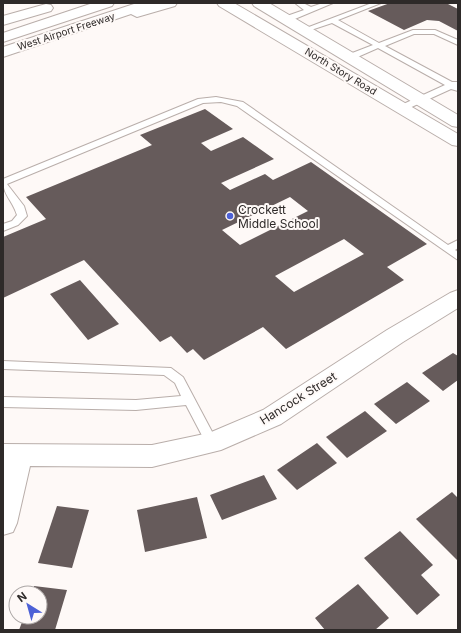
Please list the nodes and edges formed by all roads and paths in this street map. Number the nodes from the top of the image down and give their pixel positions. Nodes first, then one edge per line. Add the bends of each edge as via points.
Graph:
1 (23, 3) edge
2 (62, 3) edge
3 (83, 3) edge
4 (107, 3) edge
5 (134, 3) edge
6 (151, 3) edge
7 (170, 3) edge
8 (213, 3) edge
9 (224, 3) edge
10 (259, 3) edge
11 (298, 3) edge
12 (330, 3) edge
13 (378, 3) edge
14 (3, 9) edge
15 (310, 10) junction
16 (278, 12) edge
17 (248, 16) junction
18 (332, 20) junction
19 (3, 21) edge
20 (3, 28) edge
21 (305, 30) junction
22 (3, 38) edge
23 (458, 43) edge
24 (26, 44) junction
25 (379, 46) junction
26 (3, 52) edge
27 (350, 57) junction
28 (456, 86) edge
29 (421, 99) junction
30 (402, 108) junction
31 (458, 122) edge
32 (458, 141) edge
33 (3, 183) edge
34 (3, 228) edge
35 (458, 243) edge
36 (448, 250) junction
37 (458, 257) edge
38 (458, 298) edge
39 (3, 365) edge
40 (189, 400) junction
41 (3, 402) edge
42 (212, 443) junction
43 (12, 455) edge
44 (3, 523) edge

1 - 14 main road
2 - 19 main road
3 - 20 main road
4 - 22 main road
5 - 24 main road via 46,32
6 - 24 main road, West Airport Freeway
7 - 24 main road via 55,40
8 - 17 main road
9 - 17 main road, North Story Road
10 - 16 main road, North Story Road
11 - 15 lane
12 - 15 lane
13 - 18 lane
15 - 16 lane
16 - 21 main road, North Story Road
17 - 30 main road, North Story Road
18 - 21 lane
18 - 25 lane
21 - 27 main road, North Story Road
23 - 25 lane via 436,32 413,32
24 - 26 main road, West Airport Freeway
25 - 27 lane
25 - 28 lane
27 - 29 main road, North Story Road
28 - 29 lane
29 - 30 lane
29 - 31 main road, North Story Road
30 - 32 main road, North Story Road
33 - 34 lane via 19,206 22,216 15,223
33 - 36 lane via 201,101 231,101 240,104
35 - 36 lane
36 - 37 lane
38 - 42 main road, Hancock Street via 272,417
39 - 40 lane via 167,371 179,380
40 - 41 lane via 136,406
40 - 42 lane
42 - 43 main road, Hancock Street via 152,456
43 - 44 main road

